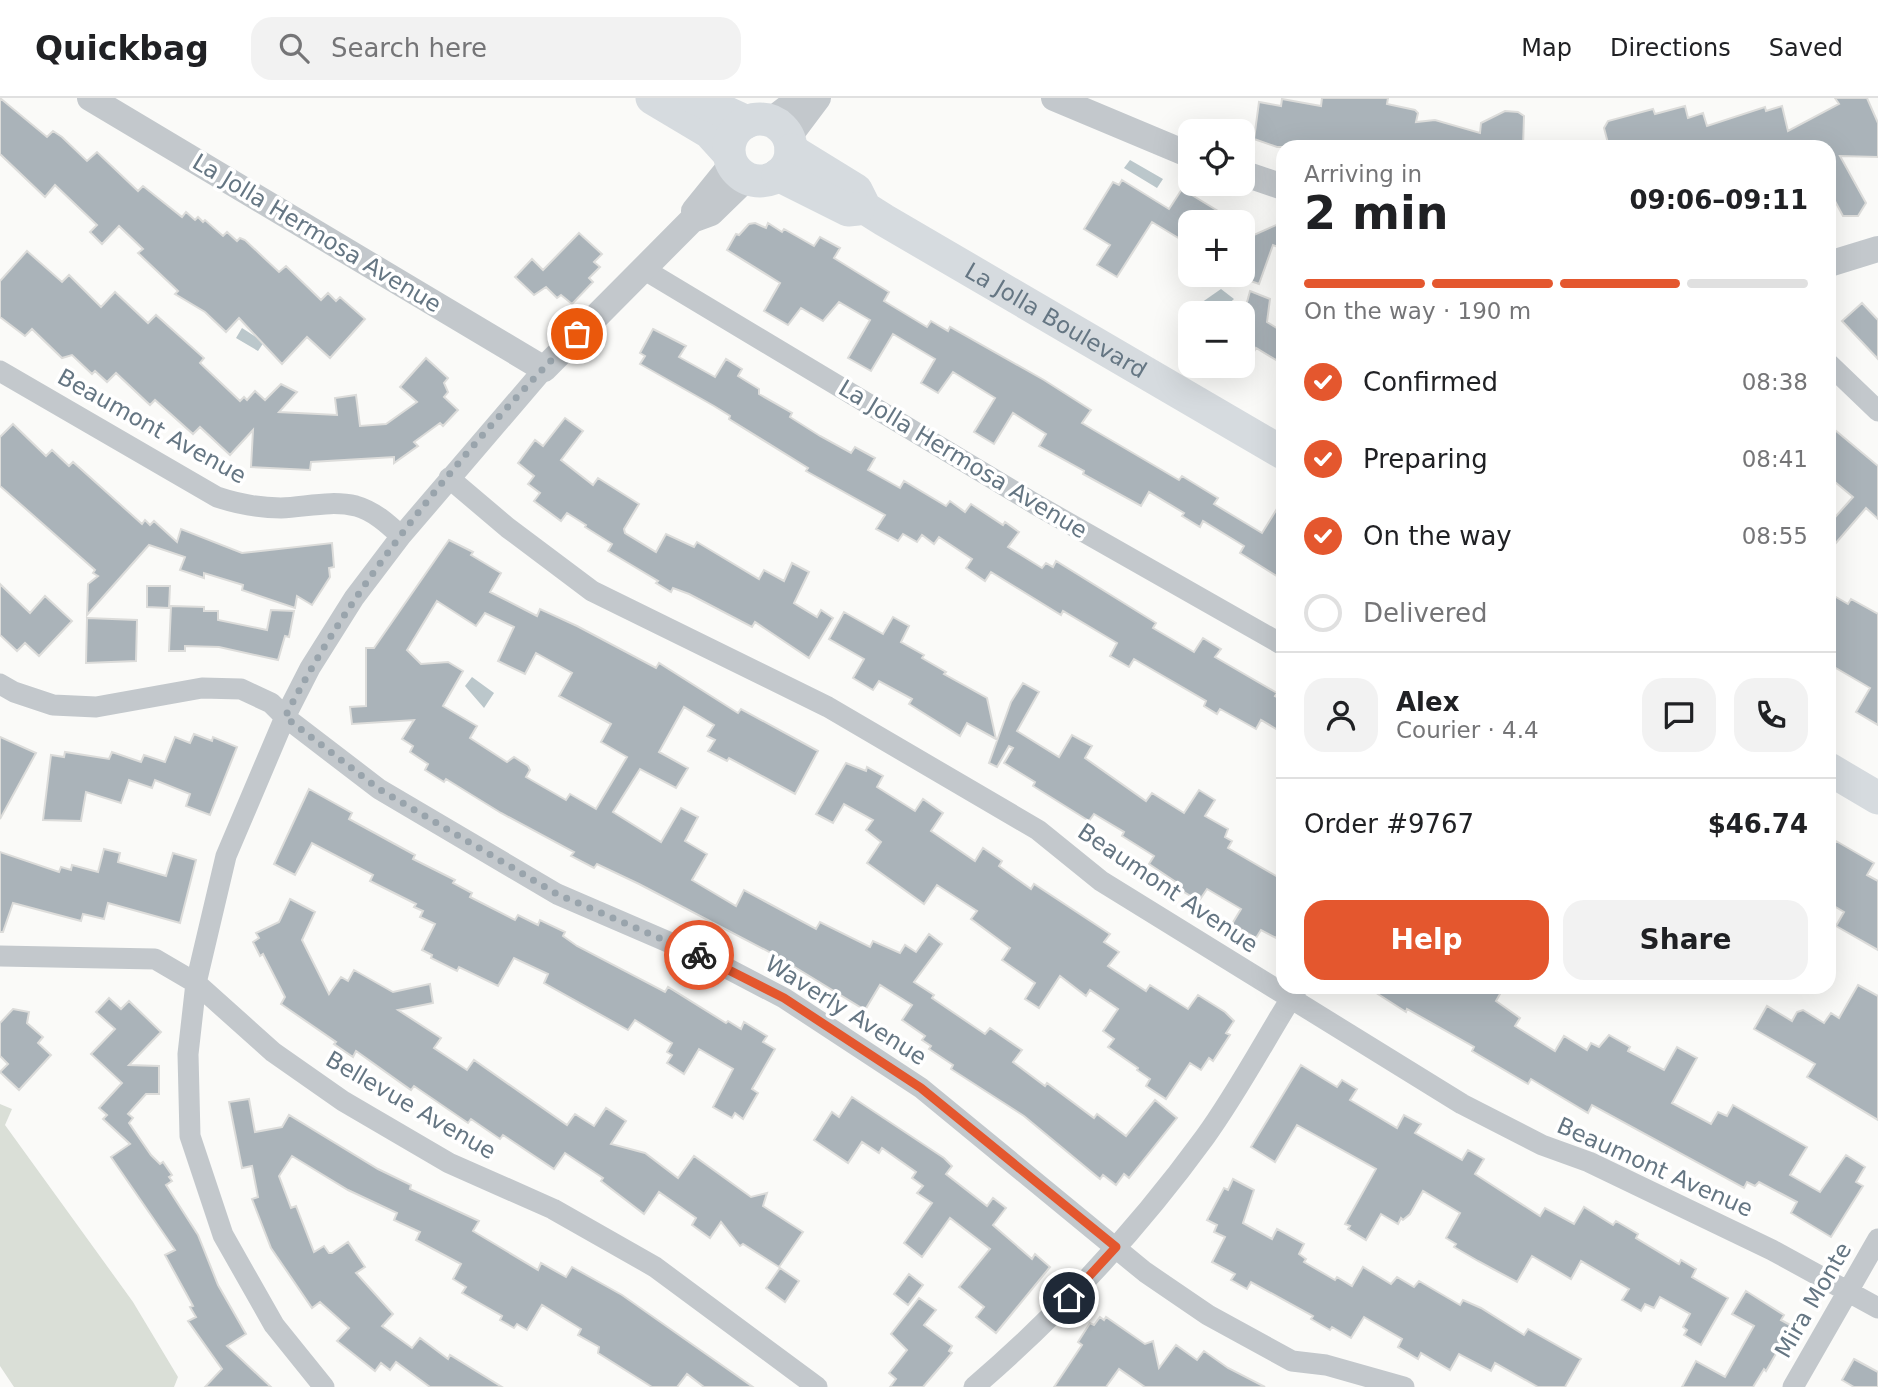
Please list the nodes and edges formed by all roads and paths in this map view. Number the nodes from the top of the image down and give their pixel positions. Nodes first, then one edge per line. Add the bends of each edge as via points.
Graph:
1 (90, 98) edge
2 (652, 98) edge
3 (695, 98) edge
4 (800, 98) edge
5 (818, 98) edge
6 (1054, 98) edge
7 (760, 150) junction
8 (1178, 150) edge
9 (1255, 177) edge
10 (1276, 185) edge
11 (1878, 249) edge
12 (1836, 262) edge
13 (645, 270) junction
14 (544, 369) junction
15 (1836, 370) edge
16 (0, 371) edge
17 (1878, 411) edge
18 (1276, 449) edge
19 (449, 478) junction
20 (401, 536) junction
21 (1276, 641) edge
22 (0, 684) edge
23 (285, 717) junction
24 (1836, 773) edge
25 (1878, 798) edge
26 (0, 956) edge
27 (1276, 982) edge
28 (196, 983) junction
29 (1293, 994) edge
30 (1296, 994) edge
31 (1878, 1239) edge
32 (1116, 1247) junction
33 (1848, 1292) junction
34 (1878, 1308) edge
35 (324, 1387) edge
36 (817, 1387) edge
37 (974, 1387) edge
38 (1404, 1387) edge
39 (1793, 1387) edge

1 - 14 street, La Jolla Hermosa Avenue
2 - 7 main road, La Jolla Boulevard via 709,132
3 - 7 main road, La Jolla Boulevard
4 - 7 street
5 - 7 street
6 - 8 street
7 - 13 street via 694,208 692,220
7 - 18 main road, La Jolla Boulevard via 848,210 865,208
9 - 10 street
11 - 12 street
13 - 14 street
13 - 21 street, La Jolla Hermosa Avenue via 1035,504
14 - 19 street
15 - 17 street
16 - 20 street, Beaumont Avenue via 217,497 244,506 357,506 382,518
19 - 20 street
19 - 27 street, Beaumont Avenue via 592,591 863,727 1038,830 1101,880
20 - 23 street via 354,598
22 - 23 street, Waverly Avenue via 53,705 96,708 202,688 242,689 271,703
23 - 28 street via 226,856
23 - 32 street, Waverly Avenue via 379,789 557,894 717,962 784,998 921,1088
24 - 25 main road
26 - 28 street, Bellevue Avenue via 155,959
28 - 35 street via 188,1054 190,1136 223,1235 274,1325
28 - 36 street, Bellevue Avenue via 273,1052 342,1101 449,1163 553,1209 655,1267
29 - 32 street via 1206,1136
30 - 33 street, Beaumont Avenue via 1462,1104 1772,1250
31 - 33 street, Mira Monte
32 - 37 street via 1037,1332
32 - 38 street, Waverly Avenue via 1208,1315 1292,1362 1326,1365
33 - 34 street, Beaumont Avenue
33 - 39 street, Mira Monte

